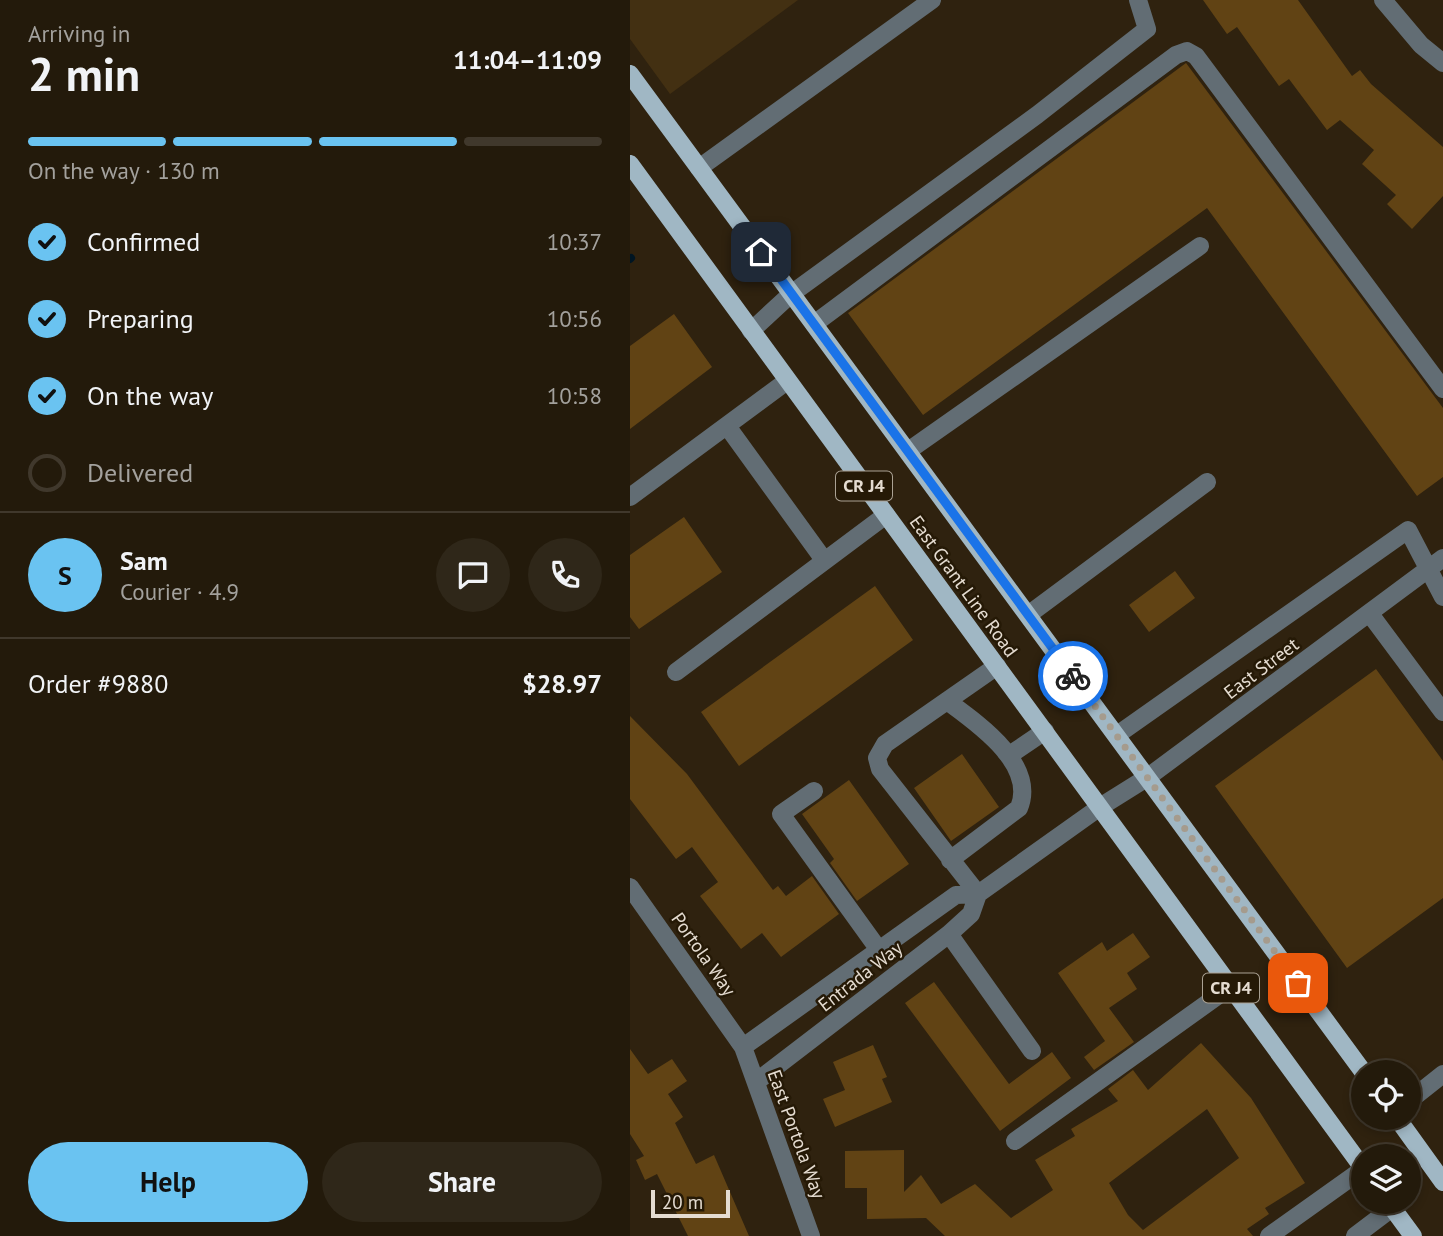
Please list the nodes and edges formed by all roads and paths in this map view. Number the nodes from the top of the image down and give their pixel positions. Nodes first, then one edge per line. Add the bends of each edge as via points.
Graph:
1 (932, 0) edge
2 (1138, 0) edge
3 (1383, 0) edge
4 (1443, 63) edge
5 (630, 74) edge
6 (630, 164) edge
7 (699, 169) junction
8 (1200, 246) dead end
9 (792, 293) junction
10 (814, 324) junction
11 (751, 331) junction
12 (788, 381) junction
13 (1443, 389) edge
14 (727, 426) junction
15 (908, 451) junction
16 (1207, 482) dead end
17 (630, 497) edge
18 (886, 515) junction
19 (824, 560) junction
20 (1436, 564) edge
21 (1443, 597) edge
22 (1370, 614) junction
23 (1028, 615) junction
24 (997, 666) junction
25 (676, 672) dead end
26 (947, 701) junction
27 (1443, 712) edge
28 (1045, 731) junction
29 (1117, 735) junction
30 (1006, 753) junction
31 (1148, 777) junction
32 (814, 791) dead end
33 (1100, 807) junction
34 (950, 860) junction
35 (630, 887) edge
36 (978, 894) junction
37 (949, 934) junction
38 (879, 950) junction
39 (1230, 987) junction
40 (743, 1047) junction
41 (1031, 1051) dead end
42 (1355, 1060) edge
43 (1443, 1074) edge
44 (757, 1082) junction
45 (1421, 1091) edge
46 (1406, 1130) edge
47 (1015, 1141) dead end
48 (1351, 1153) edge
49 (1351, 1178) edge
50 (1443, 1182) edge
51 (1380, 1214) edge
52 (1397, 1214) edge
53 (811, 1236) edge
54 (1269, 1236) edge
55 (1354, 1236) edge
56 (1413, 1236) edge

1 - 7 street
2 - 9 street via 1147,29
3 - 4 street via 1421,45
5 - 7 main road, East Grant Line Road / CR J4
6 - 11 main road, East Grant Line Road / CR J4
7 - 9 main road, East Grant Line Road / CR J4
8 - 15 street
9 - 10 main road, East Grant Line Road / CR J4
9 - 11 street
10 - 13 street via 1187,51 1196,55
10 - 15 main road, East Grant Line Road / CR J4
11 - 12 main road, East Grant Line Road / CR J4
12 - 14 street
12 - 18 main road, East Grant Line Road / CR J4
14 - 17 street
14 - 19 street
15 - 23 main road, East Grant Line Road / CR J4
16 - 23 street
18 - 19 street
18 - 24 main road, East Grant Line Road / CR J4
19 - 25 street
20 - 21 street
20 - 22 street, East Street
20 - 29 street via 1408,530
22 - 27 street
22 - 31 street, East Street
23 - 29 main road, East Grant Line Road / CR J4
24 - 26 street
24 - 28 main road, East Grant Line Road / CR J4
26 - 30 street via 979,724
26 - 34 street via 885,744 877,758 880,769
28 - 30 street
28 - 33 main road, East Grant Line Road / CR J4
29 - 31 main road, East Grant Line Road / CR J4
30 - 34 street via 1021,777 1024,796 1019,808
31 - 33 street, East Street
31 - 42 main road, East Grant Line Road / CR J4
32 - 38 street via 781,814
33 - 36 street, Entrada Way
33 - 39 main road, East Grant Line Road / CR J4
34 - 36 street
35 - 40 street, Portola Way
36 - 37 street, Entrada Way via 971,914
36 - 38 street, Entrada Way via 956,895
37 - 41 street
37 - 44 street, Entrada Way
38 - 40 street, Entrada Way
39 - 47 street
39 - 48 main road, East Grant Line Road / CR J4
40 - 44 street, East Portola Way
43 - 45 street
44 - 53 street, East Portola Way
46 - 50 main road
49 - 54 street
51 - 55 street
52 - 56 main road

